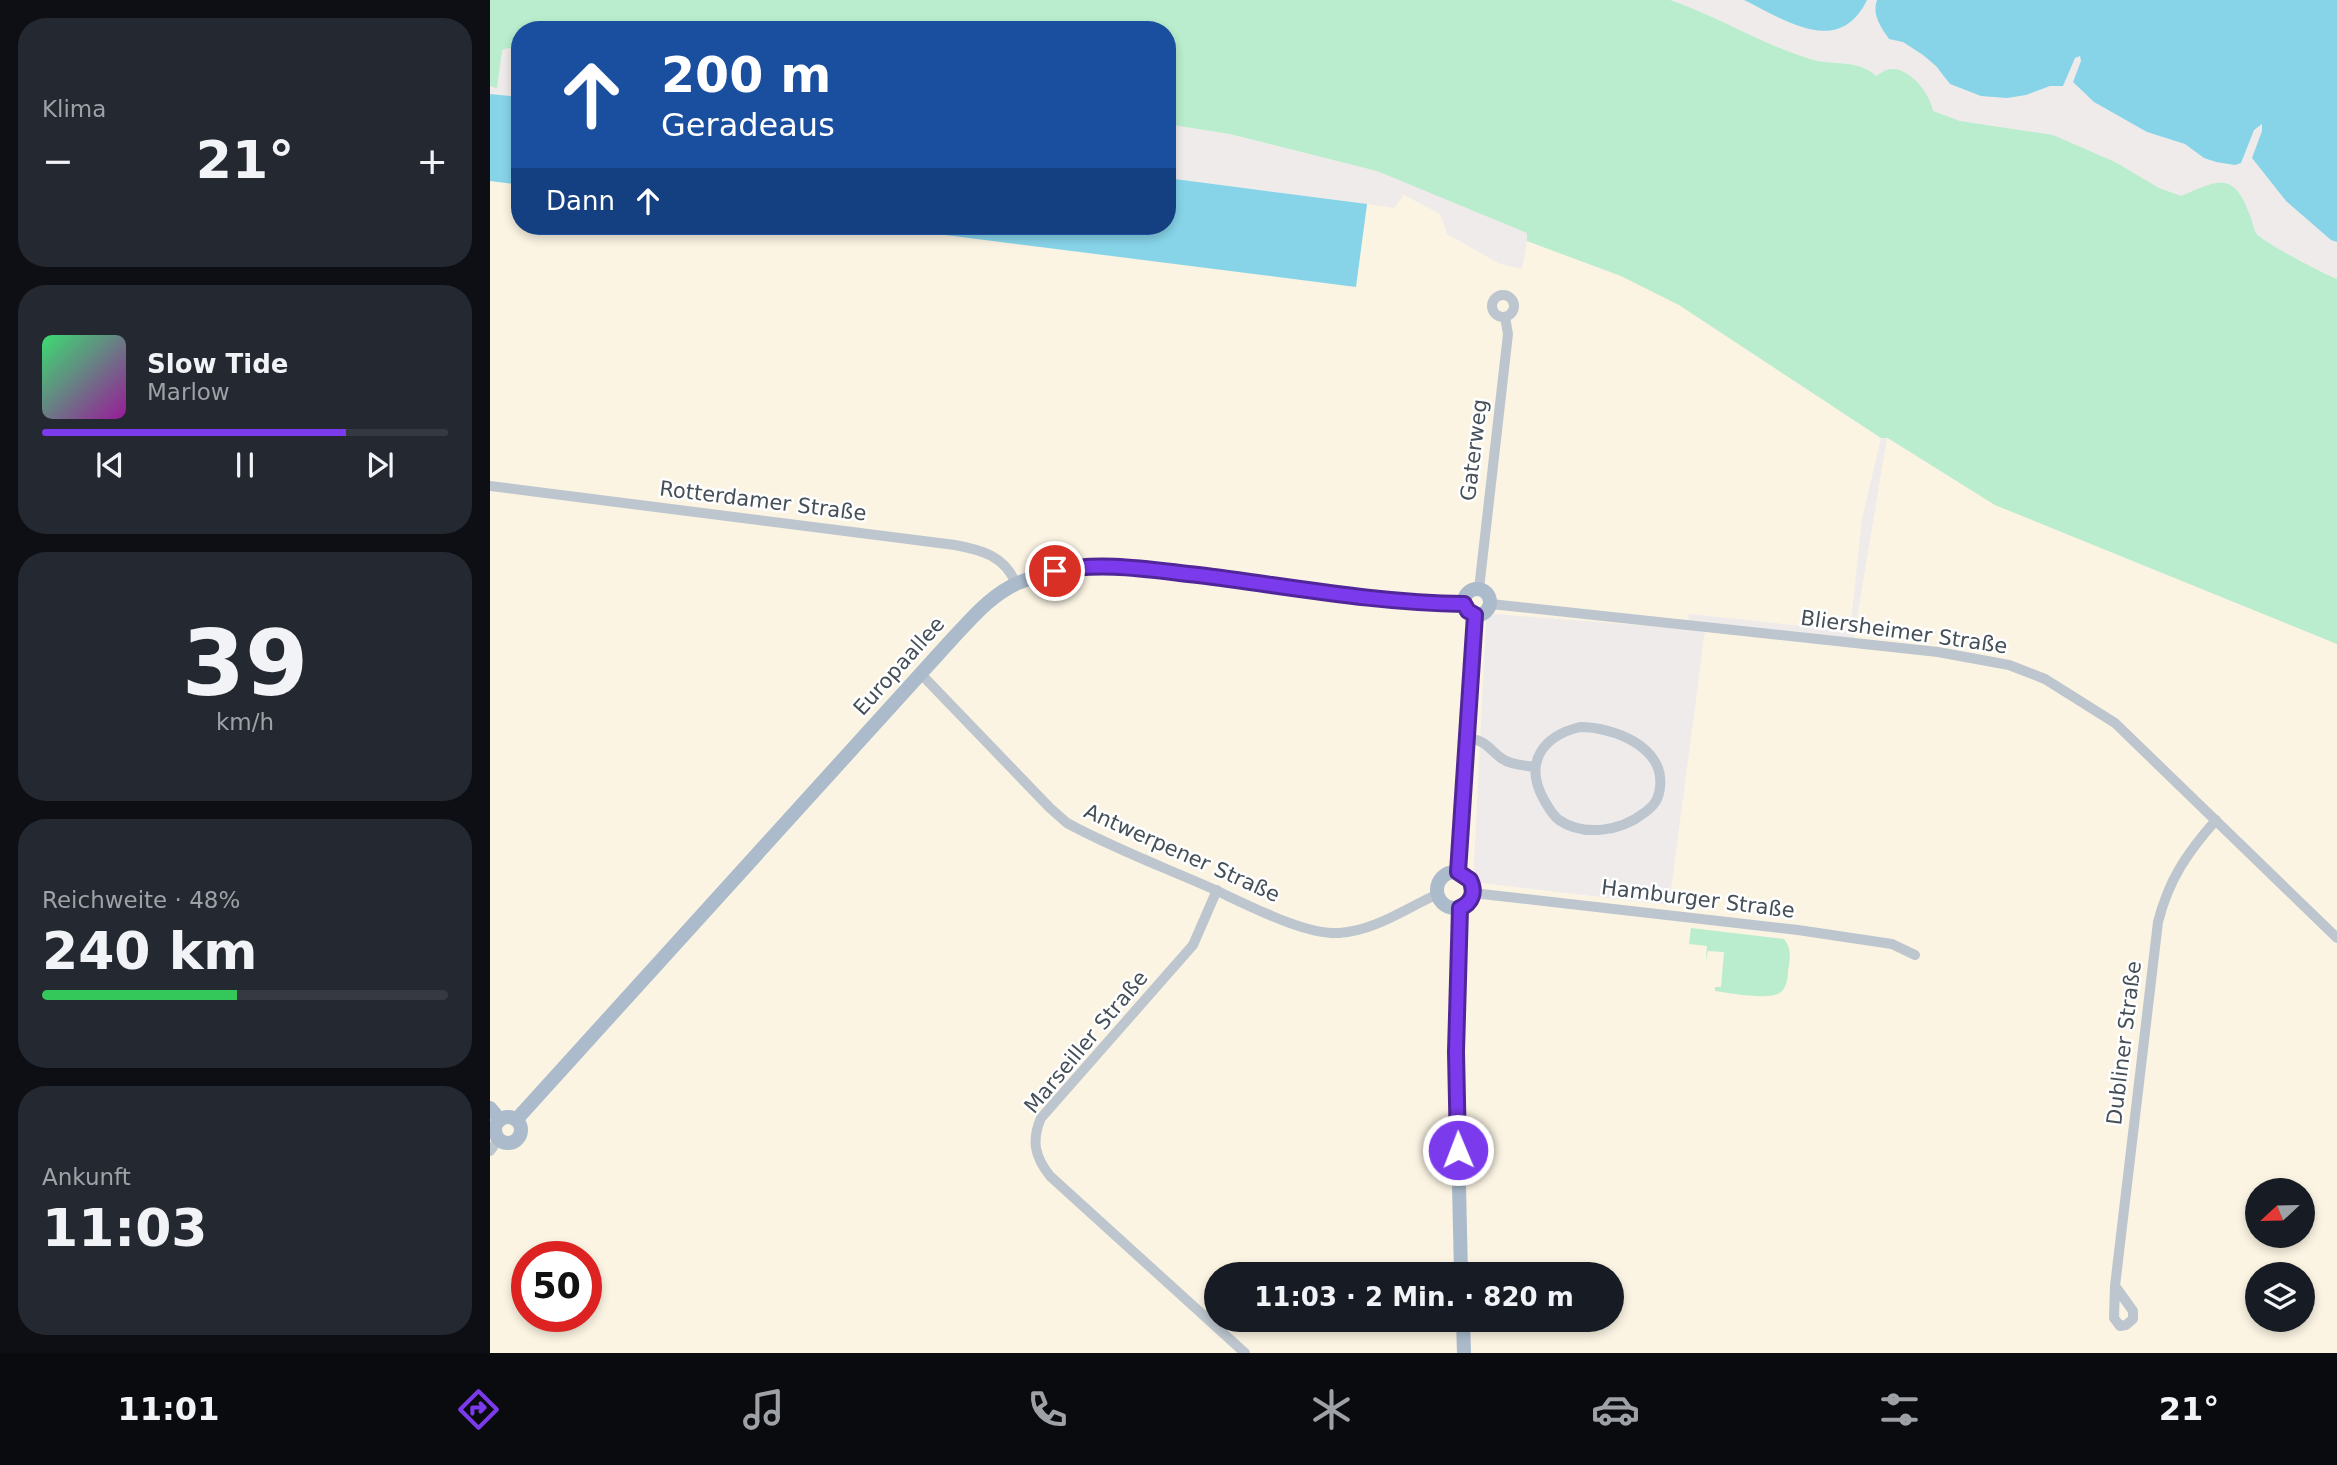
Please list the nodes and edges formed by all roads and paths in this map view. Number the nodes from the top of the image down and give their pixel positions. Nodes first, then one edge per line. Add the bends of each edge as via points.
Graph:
1 (1505, 317) dead end
2 (490, 486) edge
3 (1016, 584) junction
4 (1479, 589) junction
5 (1464, 604) junction
6 (1491, 604) junction
7 (1475, 615) junction
8 (921, 674) junction
9 (1467, 738) junction
10 (1534, 767) junction
11 (2216, 820) junction
12 (1458, 872) junction
13 (1217, 890) junction
14 (1473, 893) junction
15 (1438, 894) junction
16 (1460, 908) junction
17 (2337, 938) edge
18 (1915, 955) dead end
19 (495, 1114) edge
20 (516, 1120) junction
21 (495, 1145) edge
22 (1461, 1262) edge
23 (2115, 1286) dead end
24 (1463, 1332) edge
25 (1245, 1353) edge
26 (1464, 1353) edge

1 - 4 street, Gaterweg via 1508,334
2 - 3 street, Rotterdamer Straße via 955,545 992,555
3 - 5 main road, Europaallee via 1055,571 1094,566 1387,600
3 - 8 main road, Europaallee via 976,614
4 - 5 main road via 1467,594
4 - 6 main road via 1487,592
5 - 7 main road
6 - 7 main road via 1485,613
6 - 11 street, Bliersheimer Straße via 1938,652 2009,665 2045,679 2115,723
7 - 9 main road
8 - 13 street, Antwerpener Straße via 1067,823
8 - 20 main road, Europaallee
9 - 10 street via 1485,743 1502,760
9 - 12 main road
10 - 10 street via 1554,738 1569,730 1595,727 1645,750 1656,763 1659,794 1636,820 1600,830 1574,827 1558,819 1547,806
11 - 17 street, Bliersheimer Straße
11 - 23 street, Dubliner Straße via 2178,868 2158,922
12 - 14 main road via 1470,880
12 - 15 main road via 1441,879
13 - 15 street, Antwerpener Straße via 1328,933 1379,923
13 - 25 street, Marseiller Straße via 1193,945 1041,1118 1034,1146 1050,1176
14 - 16 main road
14 - 18 street, Hamburger Straße via 1798,930 1892,944
15 - 16 main road via 1446,906
16 - 22 main road via 1456,1052
19 - 20 main road
19 - 21 main road
20 - 21 main road, Europaallee via 521,1129 517,1139
24 - 26 main road

